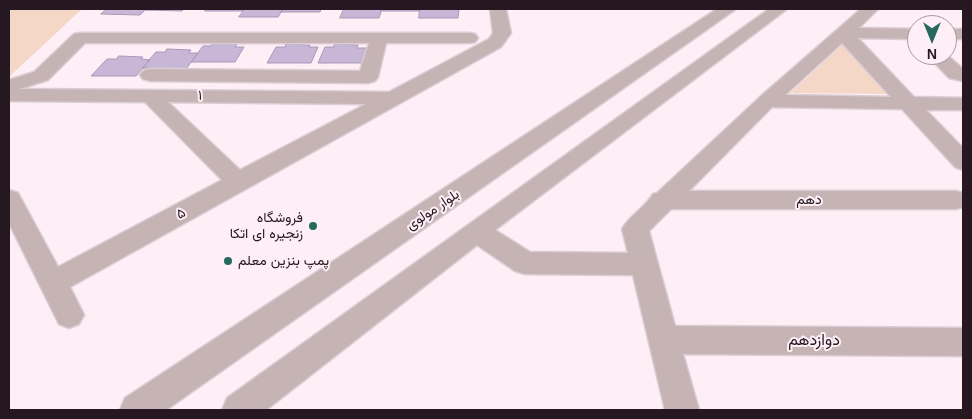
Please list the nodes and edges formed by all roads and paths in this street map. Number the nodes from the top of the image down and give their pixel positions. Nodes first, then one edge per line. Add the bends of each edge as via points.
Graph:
1 (498, 9) edge
2 (728, 9) edge
3 (779, 9) edge
4 (870, 9) edge
5 (843, 33) junction
6 (907, 35) edge
7 (379, 38) junction
8 (469, 38) dead end
9 (252, 57) junction
10 (947, 65) edge
11 (963, 75) edge
12 (150, 85) junction
13 (9, 86) edge
14 (9, 94) edge
15 (601, 96) junction
16 (392, 98) junction
17 (766, 101) junction
18 (906, 103) junction
19 (963, 104) edge
20 (637, 114) junction
21 (963, 162) edge
22 (239, 183) junction
23 (9, 199) edge
24 (662, 200) junction
25 (956, 200) dead end
26 (476, 231) junction
27 (643, 264) junction
28 (53, 283) junction
29 (69, 315) dead end
30 (664, 340) junction
31 (963, 342) edge
32 (137, 410) edge
33 (239, 410) edge
34 (682, 410) edge

1 - 16 street, ۵ via 502,33 495,43
2 - 15 street, بلوار مولوی
3 - 20 street
4 - 5 street
5 - 6 street
5 - 17 street
5 - 18 street
7 - 8 street
7 - 9 street
7 - 9 street via 368,77
9 - 12 street
9 - 13 street via 80,38 41,76
10 - 11 street via 956,74
12 - 14 street, ۱
12 - 16 street, ۱
12 - 22 street
15 - 20 street
15 - 32 street, بلوار مولوی
16 - 22 street, ۵
17 - 18 street
17 - 24 street
18 - 19 street
18 - 21 street
20 - 26 street
22 - 28 street, ۵
23 - 28 street
24 - 25 street, دهم
24 - 27 street via 635,229
26 - 27 street via 525,263
26 - 33 street
27 - 30 street
28 - 29 street
30 - 31 street, دوازدهم
30 - 34 street

